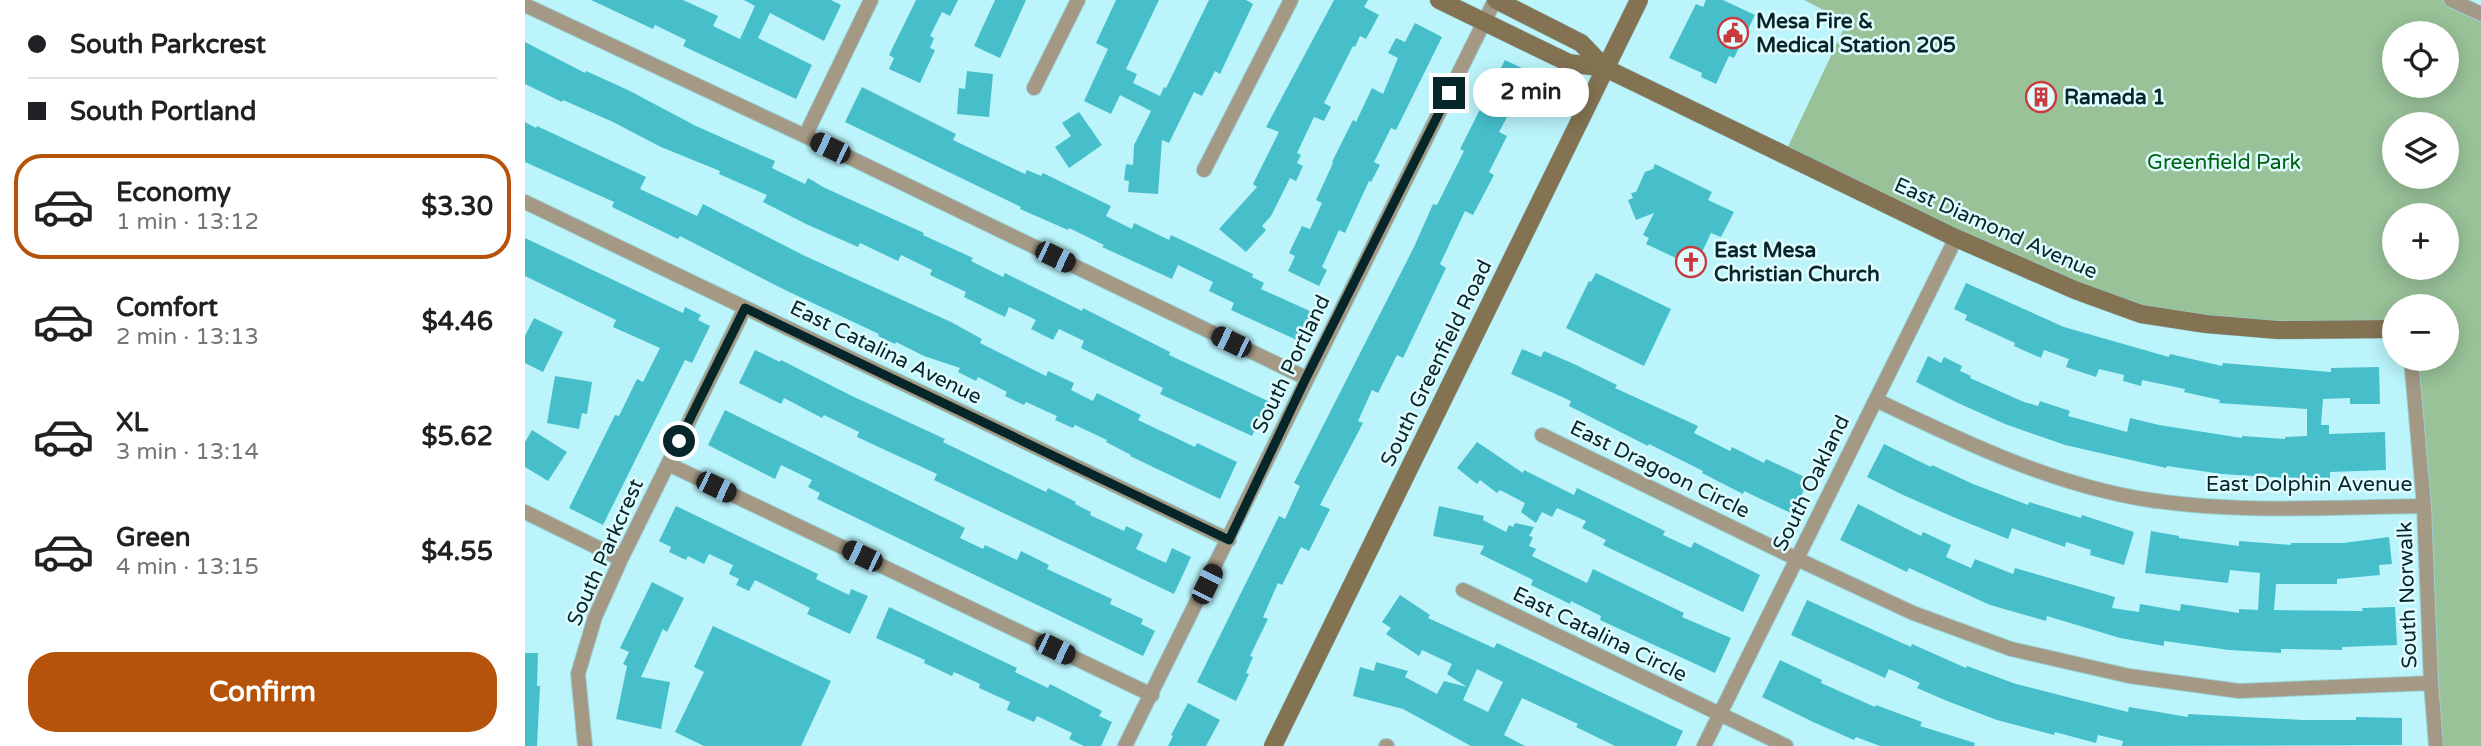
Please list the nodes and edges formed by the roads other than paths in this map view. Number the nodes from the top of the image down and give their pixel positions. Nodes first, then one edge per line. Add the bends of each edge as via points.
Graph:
1 (871, 0) edge
2 (1078, 0) edge
3 (1291, 0) edge
4 (1439, 0) edge
5 (1495, 0) edge
6 (1639, 0) edge
7 (2451, 0) edge
8 (525, 5) edge
9 (2481, 14) edge
10 (1485, 22) junction
11 (1605, 68) junction
12 (1034, 88) dead end
13 (805, 136) junction
14 (1204, 170) dead end
15 (525, 202) edge
16 (1956, 238) junction
17 (745, 308) junction
18 (2382, 329) edge
19 (2412, 371) edge
20 (1306, 378) junction
21 (1875, 400) junction
22 (1542, 435) dead end
23 (668, 464) junction
24 (2424, 506) junction
25 (525, 512) edge
26 (1229, 540) junction
27 (621, 559) junction
28 (1797, 559) junction
29 (1463, 590) dead end
30 (2431, 683) junction
31 (1152, 695) junction
32 (1719, 715) junction
33 (585, 746) edge
34 (1125, 746) edge
35 (1273, 746) edge
36 (1704, 746) edge
37 (1786, 746) edge
38 (2436, 746) edge

1 - 13 street
2 - 12 street
3 - 14 street
4 - 10 street, East Diamond Avenue
5 - 10 street, South Portland
5 - 11 street, East Diamond Avenue via 1581,43
6 - 11 street, South Greenfield Road
7 - 9 street
8 - 13 street
10 - 11 street, East Diamond Avenue via 1569,63
10 - 20 street, South Portland
11 - 16 street, East Diamond Avenue
11 - 35 street, South Greenfield Road
13 - 20 street
15 - 17 street, East Catalina Avenue
16 - 18 street, East Diamond Avenue via 2141,314 2278,330
16 - 21 street, South Oakland
17 - 23 street, South Parkcrest
17 - 26 street, East Catalina Avenue
19 - 24 street, South Norwalk
20 - 26 street, South Portland
21 - 24 street, East Dolphin Avenue via 1978,449 2054,478 2143,499 2238,509
21 - 28 street, South Oakland
22 - 28 street, East Dragoon Circle
23 - 27 street, South Parkcrest
23 - 31 street
24 - 30 street, South Norwalk
25 - 27 street
26 - 31 street, South Portland
27 - 33 street, South Parkcrest via 578,674
28 - 30 street, East Dragoon Circle via 1913,613 2011,649 2129,676 2239,691
28 - 32 street, South Oakland
29 - 32 street, East Catalina Circle
30 - 38 street, South Norwalk
31 - 34 street, South Portland
32 - 36 street, South Oakland
32 - 37 street

